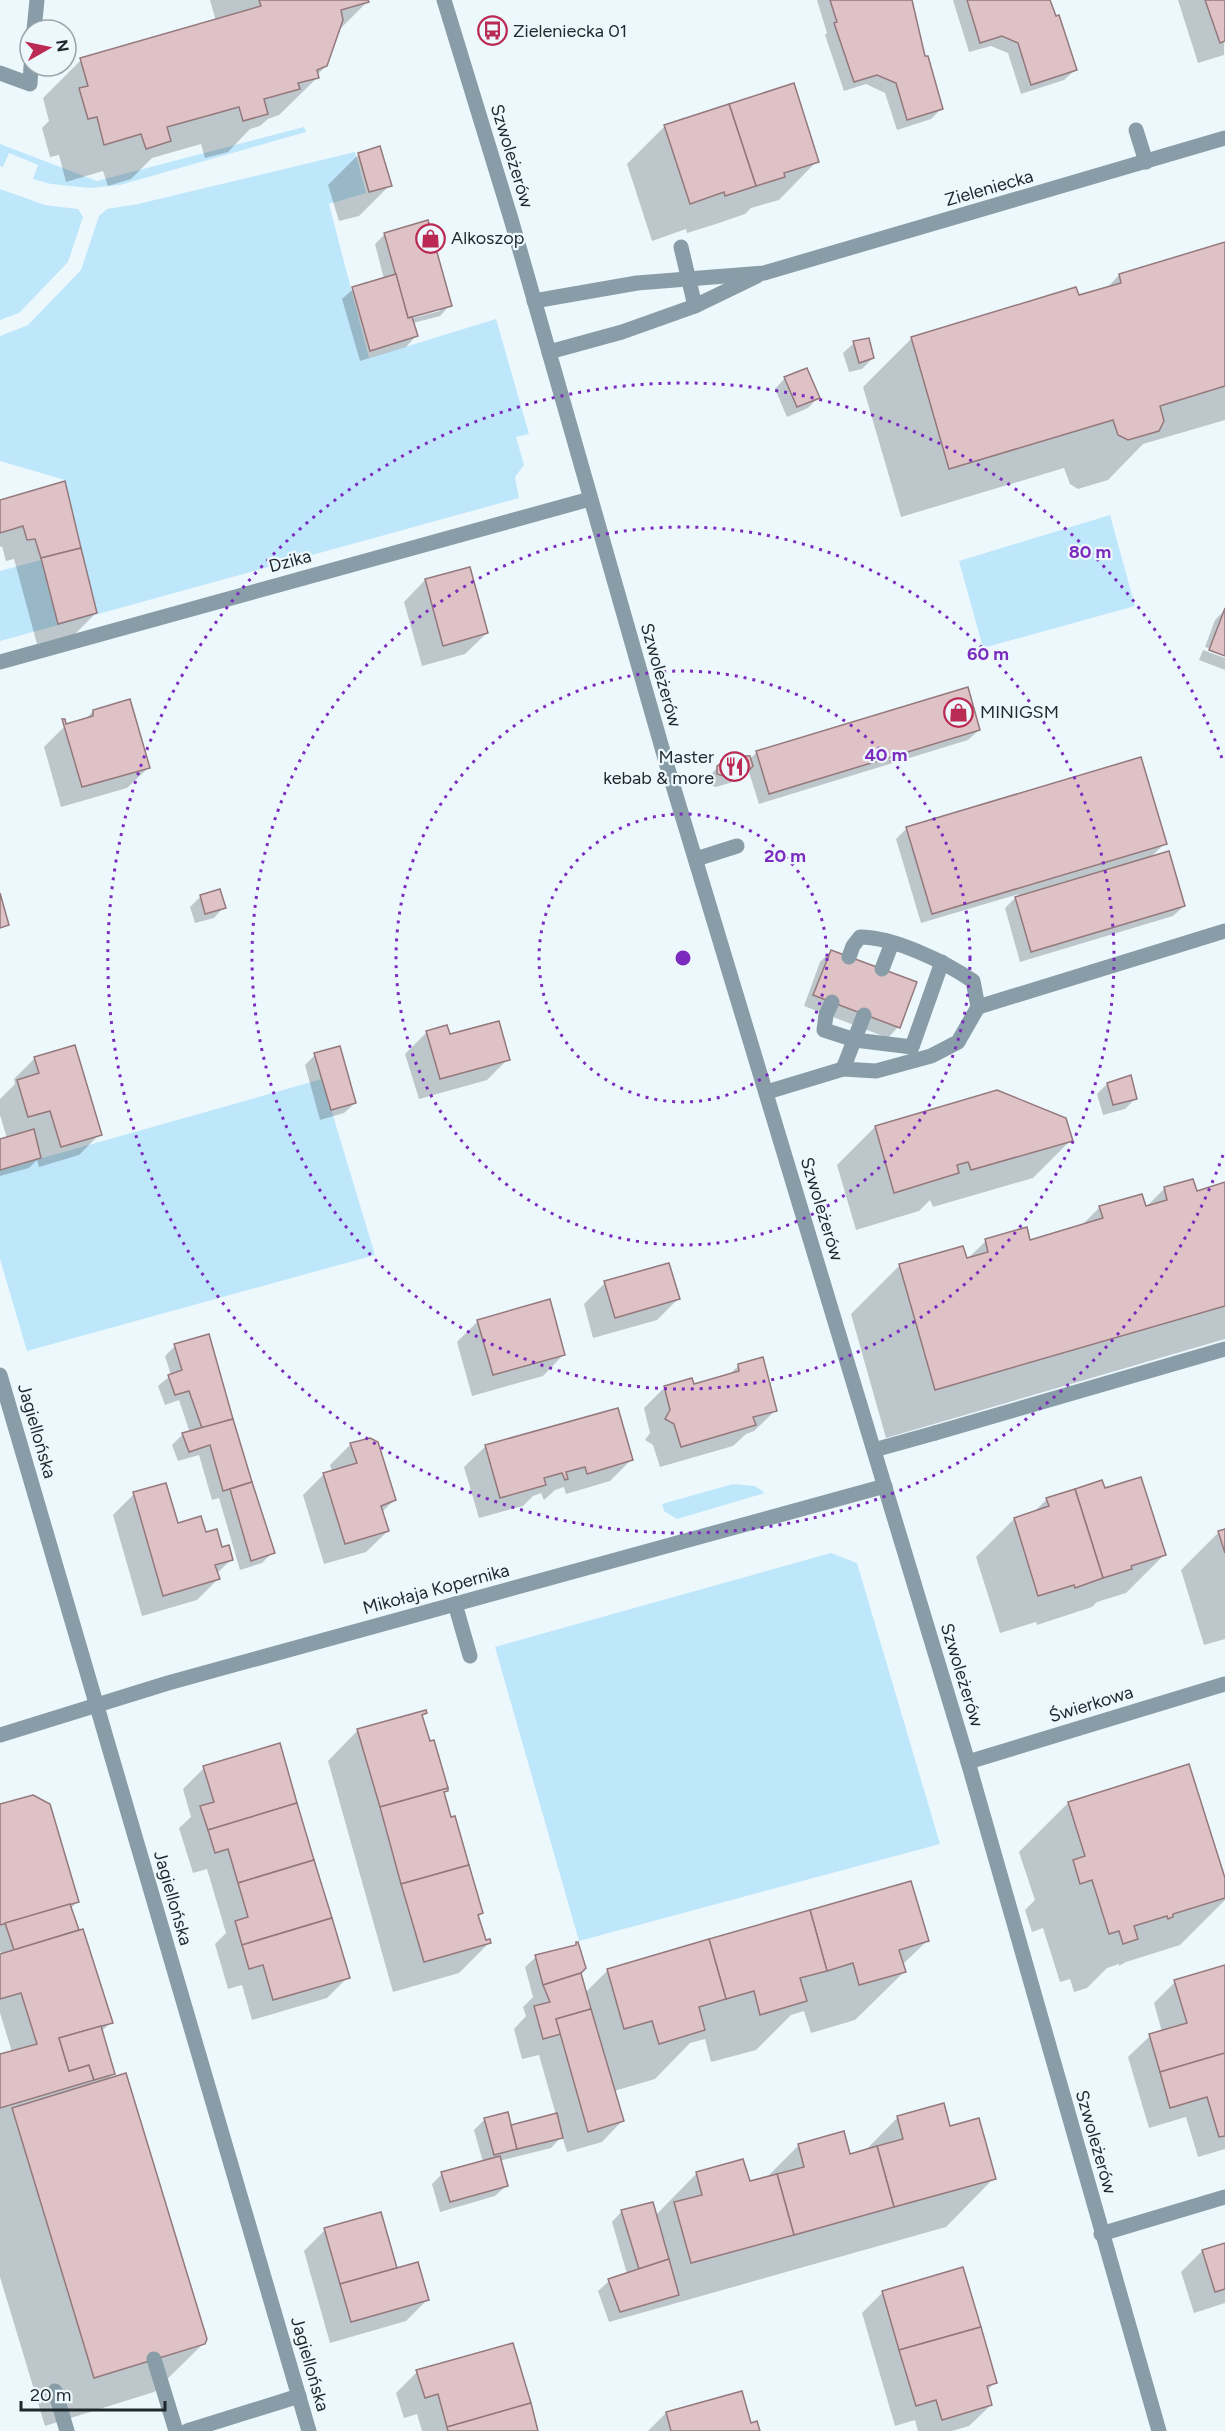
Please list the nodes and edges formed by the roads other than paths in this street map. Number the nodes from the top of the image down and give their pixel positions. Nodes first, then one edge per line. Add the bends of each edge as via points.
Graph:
1 (37, 0) edge
2 (444, 0) edge
3 (35, 18) edge
4 (0, 73) edge
5 (30, 78) edge
6 (1136, 130) dead end
7 (1225, 138) edge
8 (1146, 162) junction
9 (681, 247) dead end
10 (764, 273) junction
11 (688, 278) junction
12 (534, 301) junction
13 (694, 306) junction
14 (549, 352) junction
15 (590, 499) junction
16 (0, 662) edge
17 (737, 846) dead end
18 (696, 859) junction
19 (1225, 931) edge
20 (892, 943) junction
21 (849, 957) dead end
22 (942, 962) junction
23 (882, 969) dead end
24 (832, 1002) dead end
25 (978, 1007) junction
26 (864, 1015) dead end
27 (855, 1040) junction
28 (843, 1069) junction
29 (766, 1092) junction
30 (1225, 1349) edge
31 (0, 1375) edge
32 (874, 1450) junction
33 (885, 1486) junction
34 (455, 1604) junction
35 (470, 1656) dead end
36 (1225, 1684) edge
37 (97, 1707) junction
38 (0, 1735) edge
39 (968, 1762) junction
40 (1225, 2197) edge
41 (1101, 2234) junction
42 (154, 2359) dead end
43 (55, 2391) dead end
44 (299, 2396) junction
45 (67, 2431) edge
46 (176, 2431) edge
47 (187, 2431) edge
48 (309, 2431) edge
49 (1159, 2431) edge

1 - 3 street
2 - 12 street, Szwoleżerów
4 - 5 street via 30,84
6 - 8 street
7 - 8 street, Zieleniecka
8 - 10 street, Zieleniecka
9 - 11 street
10 - 11 street, Zieleniecka
10 - 13 street, Zieleniecka
11 - 12 street, Zieleniecka
11 - 13 street
12 - 14 street, Szwoleżerów
13 - 14 street, Zieleniecka via 622,332
14 - 15 street, Szwoleżerów
15 - 16 street, Dzika
15 - 18 street, Szwoleżerów
17 - 18 street
18 - 29 street, Szwoleżerów
19 - 25 street
20 - 21 street via 860,937
20 - 22 street
20 - 23 street
22 - 25 street via 973,981
22 - 27 street via 912,1047
24 - 27 street via 824,1030
25 - 28 street via 958,1042 931,1056 876,1071
26 - 27 street
27 - 28 street
28 - 29 street
29 - 32 street, Szwoleżerów
30 - 32 street
31 - 37 street, Jagiellońska
32 - 33 street, Szwoleżerów
33 - 34 street, Mikołaja Kopernika
33 - 39 street, Szwoleżerów
34 - 35 street
34 - 37 street, Mikołaja Kopernika via 168,1683
36 - 39 street, Świerkowa
37 - 38 street, Mikołaja Kopernika
37 - 44 street, Jagiellońska
39 - 41 street, Szwoleżerów
40 - 41 street
41 - 49 street, Szwoleżerów
42 - 46 street
43 - 45 street
44 - 47 street
44 - 48 street, Jagiellońska

